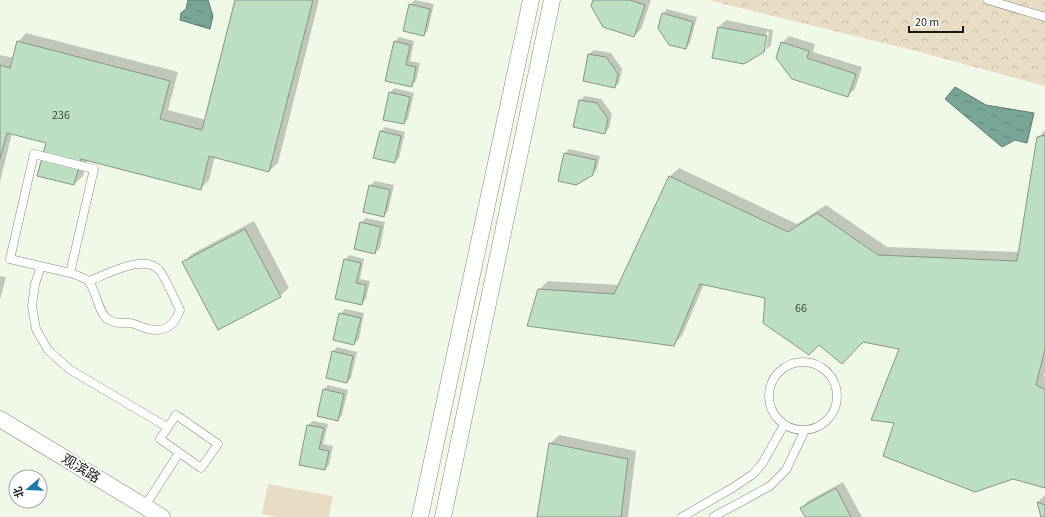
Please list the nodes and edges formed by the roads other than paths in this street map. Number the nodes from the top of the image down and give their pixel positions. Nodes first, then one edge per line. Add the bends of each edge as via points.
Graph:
1 (531, 0) edge
2 (552, 0) edge
3 (988, 0) edge
4 (1045, 17) edge
5 (41, 266) junction
6 (70, 273) junction
7 (89, 281) junction
8 (0, 419) edge
9 (784, 425) junction
10 (167, 428) junction
11 (805, 430) junction
12 (179, 453) junction
13 (145, 506) junction
14 (162, 517) edge
15 (420, 517) edge
16 (443, 517) edge
17 (682, 517) edge
18 (713, 517) edge

1 - 15 street
2 - 16 street
3 - 4 lane
5 - 6 lane
5 - 6 lane via 10,259 34,154 94,169
5 - 10 lane via 32,306 36,329 48,350 69,369
6 - 7 lane
7 - 7 lane via 108,320 160,330 170,327 180,310 160,271 154,265 128,265
8 - 13 street, 观滨路
9 - 11 lane
9 - 11 lane via 771,408 770,387 782,369 803,362 814,364 832,379 836,401 833,412 826,422 816,428
9 - 17 lane via 762,464 753,474
10 - 12 lane via 160,439
10 - 12 lane via 176,415 218,444 201,468
11 - 18 lane via 786,470 770,486
12 - 13 lane
13 - 14 street, 观滨路

